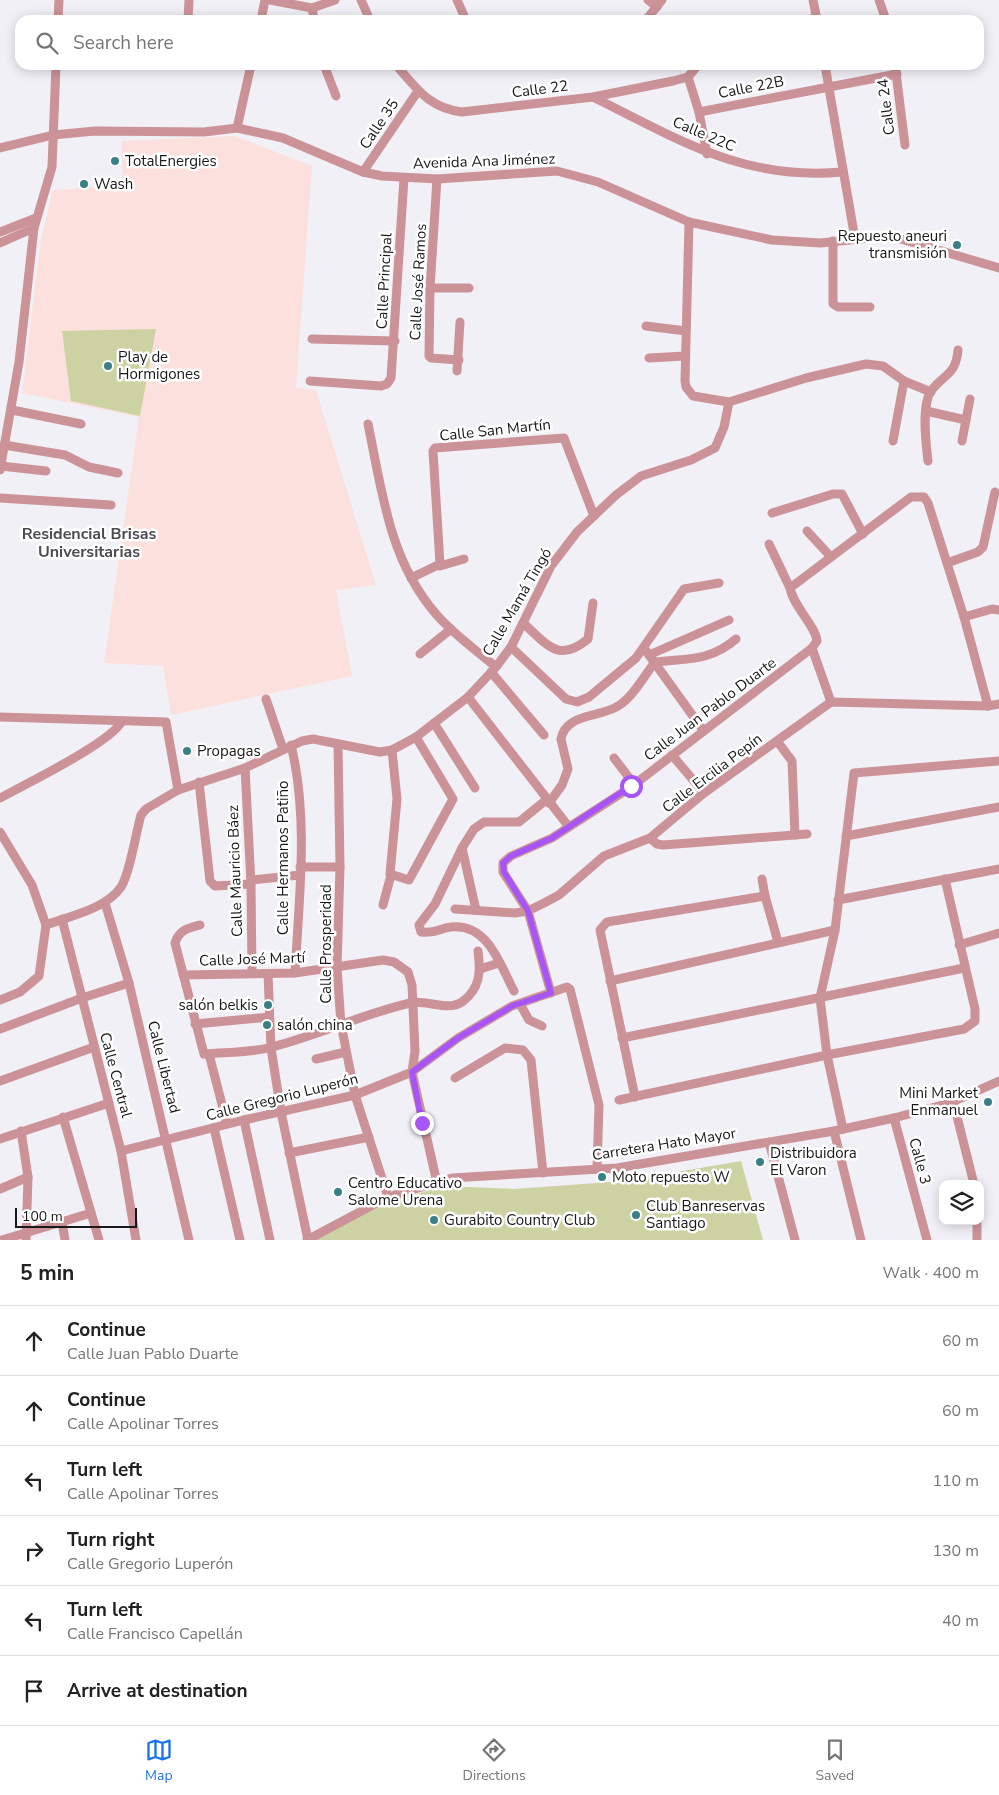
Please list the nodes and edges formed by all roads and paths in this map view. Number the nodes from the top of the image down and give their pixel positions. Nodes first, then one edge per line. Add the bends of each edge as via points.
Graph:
1 (59, 0) edge
2 (189, 0) edge
3 (266, 0) edge
4 (270, 0) edge
5 (335, 0) edge
6 (361, 0) edge
7 (457, 0) edge
8 (648, 0) edge
9 (813, 0) edge
10 (879, 0) edge
11 (660, 3) edge
12 (312, 8) junction
13 (58, 15) edge
14 (188, 15) edge
15 (262, 15) edge
16 (313, 15) edge
17 (368, 15) edge
18 (464, 15) edge
19 (650, 15) edge
20 (816, 15) edge
21 (884, 15) edge
22 (56, 70) edge
23 (250, 70) edge
24 (326, 70) edge
25 (400, 70) edge
26 (694, 70) edge
27 (826, 70) edge
28 (896, 70) edge
29 (688, 77) junction
30 (828, 86) junction
31 (418, 91) junction
32 (336, 96) dead end
33 (593, 97) junction
34 (699, 112) junction
35 (237, 128) junction
36 (53, 135) junction
37 (905, 145) dead end
38 (0, 148) edge
39 (707, 154) junction
40 (363, 172) junction
41 (842, 172) junction
42 (404, 178) junction
43 (437, 179) junction
44 (36, 218) junction
45 (688, 222) junction
46 (34, 228) junction
47 (0, 232) edge
48 (855, 239) junction
49 (833, 241) junction
50 (0, 243) edge
51 (999, 268) edge
52 (430, 288) junction
53 (469, 288) dead end
54 (870, 307) dead end
55 (460, 322) dead end
56 (646, 326) dead end
57 (686, 331) junction
58 (312, 339) dead end
59 (395, 341) junction
60 (958, 350) dead end
61 (685, 356) junction
62 (649, 358) dead end
63 (459, 360) junction
64 (457, 371) dead end
65 (904, 381) junction
66 (310, 382) dead end
67 (931, 392) junction
68 (970, 399) dead end
69 (728, 402) junction
70 (12, 410) junction
71 (926, 411) junction
72 (966, 420) junction
73 (81, 424) dead end
74 (368, 424) dead end
75 (962, 441) dead end
76 (893, 442) dead end
77 (4, 445) junction
78 (928, 461) dead end
79 (0, 468) edge
80 (46, 471) dead end
81 (118, 473) dead end
82 (995, 492) dead end
83 (0, 498) edge
84 (111, 505) dead end
85 (772, 513) dead end
86 (594, 516) junction
87 (807, 531) dead end
88 (863, 534) junction
89 (769, 544) dead end
90 (831, 557) junction
91 (464, 560) dead end
92 (947, 563) junction
93 (440, 566) junction
94 (411, 578) junction
95 (720, 583) dead end
96 (790, 588) junction
97 (593, 603) dead end
98 (999, 610) edge
99 (964, 617) junction
100 (729, 620) dead end
101 (523, 623) junction
102 (451, 629) junction
103 (736, 639) dead end
104 (510, 647) junction
105 (812, 648) junction
106 (420, 654) dead end
107 (649, 655) junction
108 (494, 670) junction
109 (468, 698) junction
110 (266, 700) dead end
111 (831, 702) junction
112 (999, 704) edge
113 (988, 706) junction
114 (0, 717) edge
115 (122, 722) junction
116 (434, 723) junction
117 (703, 730) junction
118 (544, 735) dead end
119 (416, 736) junction
120 (777, 741) junction
121 (338, 744) junction
122 (287, 747) junction
123 (392, 750) junction
124 (672, 754) junction
125 (614, 758) dead end
126 (999, 761) edge
127 (245, 768) junction
128 (199, 782) junction
129 (634, 784) junction
130 (475, 788) dead end
131 (178, 790) junction
132 (704, 793) junction
133 (0, 798) edge
134 (548, 802) junction
135 (999, 807) edge
136 (569, 827) junction
137 (0, 832) edge
138 (807, 834) dead end
139 (795, 835) junction
140 (846, 836) junction
141 (650, 838) junction
142 (462, 848) junction
143 (340, 867) junction
144 (999, 869) edge
145 (300, 871) junction
146 (391, 875) junction
147 (762, 879) dead end
148 (945, 879) junction
149 (251, 882) junction
150 (764, 896) junction
151 (838, 900) junction
152 (105, 902) junction
153 (383, 905) dead end
154 (455, 909) dead end
155 (476, 910) junction
156 (528, 911) junction
157 (62, 919) junction
158 (46, 925) junction
159 (200, 925) dead end
160 (835, 930) junction
161 (999, 933) edge
162 (778, 942) junction
163 (959, 945) junction
164 (478, 951) dead end
165 (499, 963) junction
166 (337, 968) junction
167 (964, 968) junction
168 (480, 969) junction
169 (252, 973) junction
170 (295, 973) junction
171 (268, 974) junction
172 (183, 975) junction
173 (610, 981) junction
174 (129, 983) junction
175 (514, 992) dead end
176 (551, 993) junction
177 (82, 998) junction
178 (820, 998) junction
179 (0, 1000) edge
180 (412, 1002) junction
181 (520, 1004) junction
182 (270, 1017) junction
183 (196, 1024) junction
184 (341, 1024) junction
185 (542, 1026) dead end
186 (0, 1029) edge
187 (622, 1038) junction
188 (94, 1046) junction
189 (271, 1048) junction
190 (346, 1052) junction
191 (206, 1054) junction
192 (827, 1055) junction
193 (316, 1059) dead end
194 (412, 1072) junction
195 (455, 1078) dead end
196 (0, 1081) edge
197 (999, 1081) edge
198 (355, 1095) junction
199 (635, 1097) junction
200 (619, 1100) dead end
201 (953, 1101) junction
202 (109, 1103) junction
203 (281, 1112) junction
204 (63, 1117) junction
205 (894, 1118) junction
206 (244, 1120) junction
207 (227, 1124) junction
208 (214, 1128) junction
209 (839, 1130) junction
210 (21, 1131) junction
211 (369, 1137) junction
212 (0, 1139) edge
213 (167, 1139) junction
214 (769, 1142) junction
215 (122, 1151) junction
216 (290, 1153) junction
217 (597, 1169) junction
218 (543, 1173) junction
219 (28, 1177) junction
220 (973, 1180) edge
221 (437, 1183) junction
222 (0, 1189) edge
223 (388, 1197) junction
224 (91, 1213) junction
225 (62, 1222) junction
226 (977, 1225) edge
227 (26, 1237) edge
228 (2, 1240) edge
229 (65, 1240) edge
230 (99, 1240) edge
231 (136, 1240) edge
232 (189, 1240) edge
233 (240, 1240) edge
234 (270, 1240) edge
235 (308, 1240) edge
236 (795, 1240) edge
237 (861, 1240) edge
238 (926, 1240) edge
239 (977, 1240) edge

1 - 13 street
2 - 14 street
3 - 15 street
4 - 12 street
5 - 12 street
6 - 17 street
7 - 18 street
8 - 11 street
9 - 20 street
10 - 21 street
11 - 19 street
12 - 16 street
22 - 36 street
23 - 35 street
24 - 32 street
25 - 31 street, Calle 22
26 - 29 street
27 - 30 street
28 - 30 street, Calle 22B
28 - 37 street, Calle 24
29 - 33 street, Calle 22
29 - 34 street
30 - 34 street, Calle 22B
30 - 41 street
31 - 33 street, Calle 22 via 434,105 462,112
31 - 40 street, Calle 35
33 - 39 street, Calle 22C
34 - 39 street
35 - 36 street, Avenida Ana Jiménez
35 - 40 street, Avenida Ana Jiménez via 282,138
36 - 38 street, Avenida Ana Jiménez
36 - 44 street via 52,167
39 - 41 street, Calle 22C via 751,167 799,174
40 - 42 street, Avenida Ana Jiménez
41 - 48 street
42 - 43 street, Avenida Ana Jiménez
42 - 59 street, Calle Principal
43 - 45 street, Avenida Ana Jiménez via 557,171 571,173
43 - 52 street, Calle José Ramos
44 - 46 street
44 - 47 street
45 - 49 street, Avenida Ana Jiménez via 772,240
45 - 57 street
46 - 50 street
46 - 70 street
48 - 49 street, Avenida Ana Jiménez
48 - 51 street, Avenida Ana Jiménez via 901,239
49 - 54 street via 833,304 838,307
52 - 53 street
52 - 63 street, Calle José Ramos via 429,356
55 - 63 street
56 - 57 street
57 - 61 street
58 - 59 street
59 - 66 street, Calle Principal via 391,378 387,384
60 - 67 street via 957,364
61 - 62 street
61 - 69 street via 685,381 689,392 700,399
63 - 64 street
65 - 67 street
65 - 69 street via 883,366 866,364
65 - 76 street
67 - 71 street
68 - 72 street
69 - 86 street, Calle Mamá Tingó via 724,427 715,448 691,460 646,474
70 - 73 street
70 - 77 street
71 - 72 street
71 - 78 street
72 - 75 street
74 - 94 street via 390,531
77 - 79 street
77 - 81 street via 65,455 89,467
79 - 80 street
82 - 92 street via 983,547 978,552
83 - 84 street
85 - 88 street via 842,494
86 - 93 street, Calle San Martín via 564,438 435,448
86 - 101 street, Calle Mamá Tingó via 562,549
87 - 90 street
88 - 90 street
88 - 92 street via 907,500 920,496 928,503
89 - 96 street
90 - 96 street
91 - 93 street
92 - 99 street
93 - 94 street
94 - 102 street via 435,614
95 - 107 street via 684,589
96 - 105 street via 794,603 815,633 817,641
97 - 101 street via 588,639 570,651 554,649
98 - 99 street
99 - 113 street
100 - 107 street
101 - 104 street, Calle Mamá Tingó
102 - 106 street
102 - 108 street
103 - 107 street via 710,656 693,660
104 - 107 street via 566,699 577,702 589,697 628,665
104 - 108 street, Calle Mamá Tingó
105 - 111 street
105 - 117 street, Calle Juan Pablo Duarte
107 - 117 street
107 - 134 street via 628,698 600,714 574,720 564,730 562,745 568,769 562,785
108 - 109 street, Calle Mamá Tingó
108 - 118 street
109 - 116 street, Calle Mamá Tingó
109 - 134 street
110 - 122 street, Calle Hermanos Patiño
111 - 113 street
111 - 120 street, Calle Ercilia Pepín
112 - 113 street
114 - 115 street
115 - 131 street via 167,724
115 - 133 street via 116,730 62,764
116 - 119 street, Calle Mamá Tingó
116 - 130 street
117 - 124 street, Calle Juan Pablo Duarte
119 - 123 street, Calle Mamá Tingó
119 - 146 street via 453,801 410,879
120 - 132 street, Calle Ercilia Pepín
120 - 139 street via 792,761
121 - 122 street, Calle Mamá Tingó via 314,739
121 - 123 street, Calle Mamá Tingó via 372,752
121 - 143 street, Calle Prosperidad
122 - 127 street, Calle Mamá Tingó
122 - 145 street, Calle Hermanos Patiño via 298,776
123 - 146 street via 397,799
124 - 129 street, Calle Juan Pablo Duarte
124 - 132 street
125 - 129 street
126 - 140 street via 854,773
127 - 128 street, Calle Mamá Tingó
127 - 149 street, Calle Mauricio Báez
128 - 131 street, Calle Mamá Tingó
128 - 149 street via 210,881 215,886
129 - 136 street, Calle Juan Pablo Duarte
131 - 152 street, Calle Mamá Tingó via 140,815 124,882
132 - 141 street, Calle Ercilia Pepín
134 - 136 street
134 - 142 street via 519,822 484,822 474,829
135 - 140 street
136 - 156 street, Calle Juan Pablo Duarte via 503,863 504,872
137 - 158 street via 32,885
138 - 139 street
139 - 141 street via 663,845
140 - 151 street
141 - 156 street, Calle Ercilia Pepín via 604,856 559,895
142 - 155 street
142 - 165 street via 435,904 419,925 421,932 434,933 450,927 468,928 481,934
143 - 145 street
143 - 166 street, Calle Prosperidad
144 - 148 street
145 - 149 street
145 - 170 street, Calle Hermanos Patiño
146 - 153 street
147 - 150 street
148 - 151 street
148 - 163 street
149 - 169 street, Calle Mauricio Báez
150 - 162 street
150 - 173 street via 606,922 600,930
151 - 160 street
152 - 157 street, Calle Mamá Tingó
152 - 174 street, Calle Libertad
154 - 155 street, Calle Ercilia Pepín
155 - 156 street, Calle Ercilia Pepín
156 - 176 street
157 - 158 street, Calle Mamá Tingó
157 - 177 street, Calle Central
158 - 179 street via 38,976 20,992
159 - 172 street via 183,930 177,936 175,943
160 - 162 street
160 - 178 street
161 - 163 street
162 - 173 street
163 - 167 street
164 - 168 street
165 - 168 street
165 - 175 street
166 - 170 street, Calle José Martí
166 - 180 street, Calle José Martí via 383,960 394,962 408,972
166 - 184 street, Calle Prosperidad
167 - 178 street
167 - 192 street via 975,1021 964,1029
168 - 180 street via 479,980 472,993 460,1004
169 - 171 street, Calle José Martí
169 - 172 street, Calle José Martí
170 - 171 street, Calle José Martí
171 - 182 street
172 - 183 street
173 - 187 street
174 - 177 street
174 - 213 street, Calle Libertad
176 - 181 street, Calle Gregorio Luperón
176 - 217 street, Calle Gregorio Luperón via 567,987 570,989 599,1105
177 - 186 street
177 - 188 street, Calle Central
178 - 187 street
178 - 192 street
180 - 184 street
180 - 194 street
181 - 185 street via 529,1020
181 - 194 street, Calle Gregorio Luperón via 458,1038
182 - 183 street
182 - 189 street
183 - 191 street
184 - 189 street
184 - 190 street, Calle Prosperidad
187 - 199 street
188 - 196 street
188 - 202 street, Calle Central
189 - 191 street
189 - 203 street
190 - 193 street
190 - 198 street, Calle Prosperidad
191 - 207 street
192 - 199 street
192 - 209 street
194 - 198 street, Calle Gregorio Luperón
194 - 221 street
195 - 218 street via 506,1048 522,1050 531,1060
197 - 201 street, Carretera Hato Mayor
198 - 203 street, Calle Gregorio Luperón
198 - 211 street, Calle Prosperidad
199 - 200 street
201 - 205 street, Carretera Hato Mayor
201 - 220 street
202 - 204 street
202 - 215 street, Calle Central
203 - 206 street, Calle Gregorio Luperón
203 - 216 street
204 - 210 street
204 - 224 street
205 - 209 street, Carretera Hato Mayor
205 - 238 street, Calle 3
206 - 207 street, Calle Gregorio Luperón
206 - 234 street
207 - 208 street, Calle Gregorio Luperón
208 - 213 street, Calle Gregorio Luperón
208 - 233 street
209 - 214 street, Carretera Hato Mayor
209 - 237 street
210 - 212 street
210 - 219 street
211 - 216 street
211 - 223 street, Calle Prosperidad
213 - 215 street, Calle Gregorio Luperón
213 - 232 street, Calle Libertad
214 - 217 street, Carretera Hato Mayor
214 - 236 street
215 - 231 street, Calle Central
216 - 235 street
217 - 218 street, Carretera Hato Mayor
218 - 221 street, Carretera Hato Mayor via 452,1178
219 - 222 street
219 - 227 street
221 - 223 street, Carretera Hato Mayor
223 - 235 street, Carretera Hato Mayor
224 - 225 street
224 - 230 street
225 - 227 street
225 - 229 street
226 - 239 street
227 - 228 street

